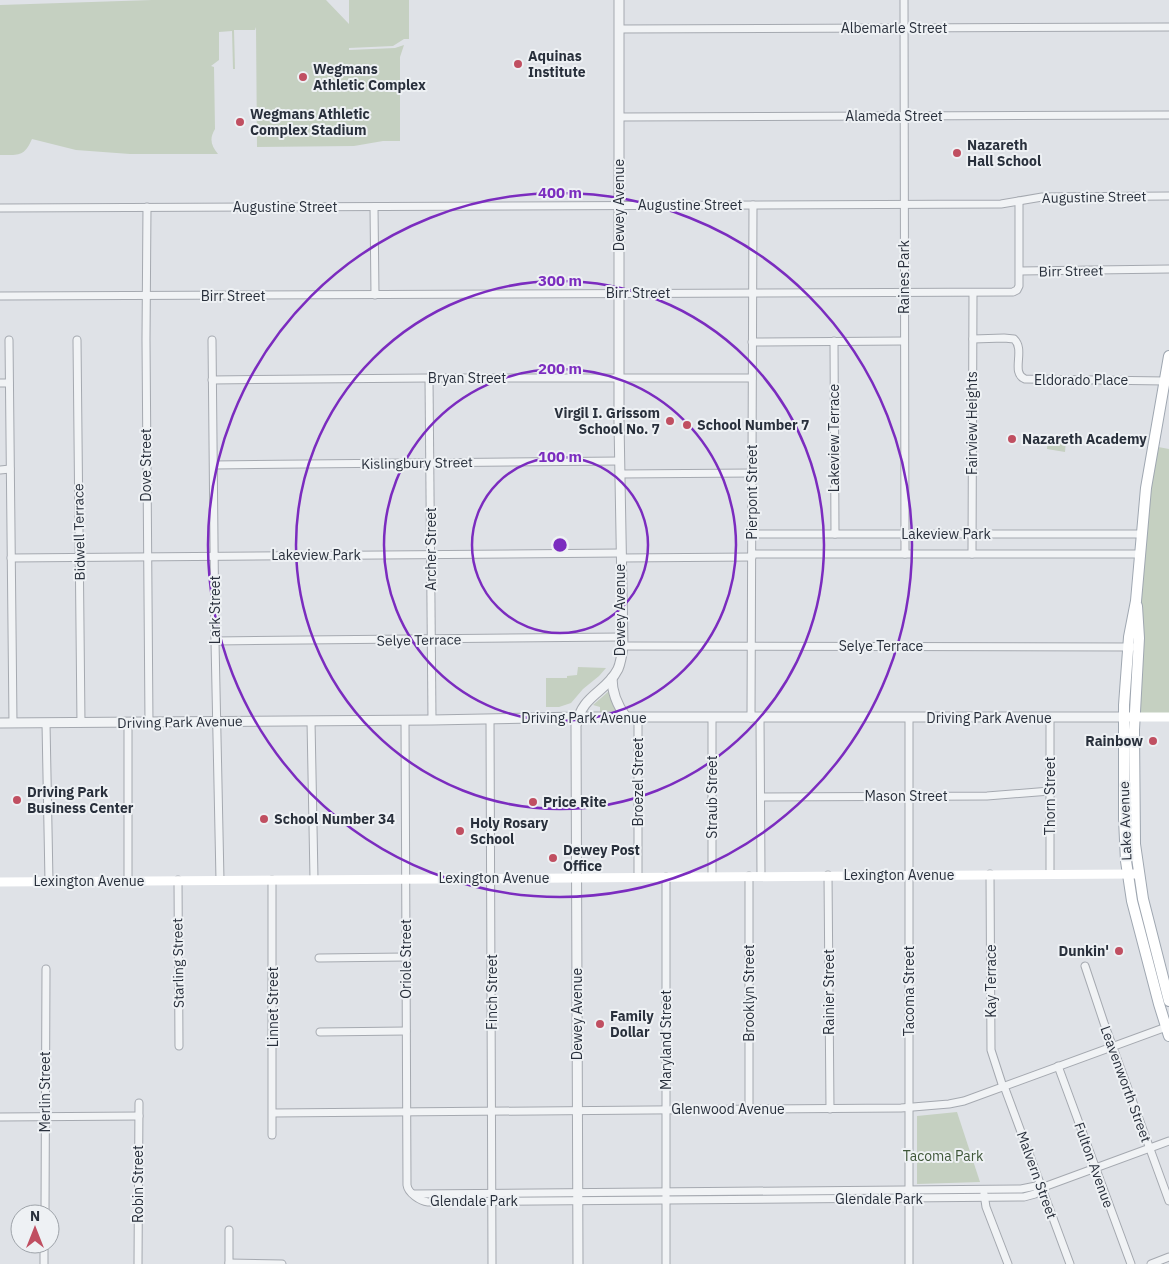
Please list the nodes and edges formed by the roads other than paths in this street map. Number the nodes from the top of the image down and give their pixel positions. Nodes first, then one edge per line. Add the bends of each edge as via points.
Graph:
1 (619, 0) edge
2 (904, 0) edge
3 (1169, 27) edge
4 (904, 28) junction
5 (619, 29) junction
6 (1169, 115) edge
7 (619, 116) junction
8 (904, 117) junction
9 (1169, 196) edge
10 (1019, 201) junction
11 (904, 204) junction
12 (753, 205) junction
13 (619, 206) junction
14 (374, 207) junction
15 (0, 208) edge
16 (147, 208) junction
17 (1169, 269) edge
18 (1020, 271) junction
19 (619, 293) junction
20 (904, 293) junction
21 (973, 293) junction
22 (752, 294) junction
23 (0, 296) edge
24 (147, 296) junction
25 (375, 296) junction
26 (973, 339) junction
27 (9, 340) dead end
28 (77, 340) dead end
29 (212, 340) dead end
30 (834, 341) junction
31 (904, 341) junction
32 (752, 342) junction
33 (1169, 356) edge
34 (429, 378) junction
35 (620, 378) junction
36 (752, 378) junction
37 (212, 380) junction
38 (1164, 380) junction
39 (0, 383) edge
40 (9, 383) junction
41 (620, 461) junction
42 (430, 463) junction
43 (214, 465) junction
44 (10, 469) junction
45 (0, 470) edge
46 (752, 473) junction
47 (620, 474) junction
48 (752, 534) junction
49 (834, 534) junction
50 (904, 534) junction
51 (972, 534) junction
52 (1141, 534) junction
53 (431, 554) junction
54 (904, 554) junction
55 (972, 554) junction
56 (1140, 554) junction
57 (621, 555) junction
58 (214, 556) junction
59 (752, 556) junction
60 (80, 557) junction
61 (147, 557) junction
62 (12, 558) junction
63 (431, 640) junction
64 (215, 641) junction
65 (623, 642) junction
66 (1133, 646) junction
67 (751, 647) junction
68 (612, 678) junction
69 (578, 717) junction
70 (626, 717) junction
71 (638, 717) junction
72 (1129, 717) junction
73 (1169, 717) edge
74 (712, 718) junction
75 (756, 718) junction
76 (908, 718) junction
77 (1050, 718) junction
78 (490, 719) junction
79 (405, 720) junction
80 (432, 720) junction
81 (311, 721) junction
82 (216, 722) junction
83 (0, 723) edge
84 (13, 723) junction
85 (46, 723) junction
86 (81, 723) junction
87 (128, 723) junction
88 (149, 723) junction
89 (1050, 791) junction
90 (908, 796) junction
91 (761, 797) junction
92 (990, 874) junction
93 (1050, 874) junction
94 (1128, 874) junction
95 (828, 875) junction
96 (909, 875) junction
97 (1139, 875) junction
98 (666, 876) junction
99 (712, 876) junction
100 (749, 876) junction
101 (761, 876) junction
102 (577, 877) junction
103 (638, 877) junction
104 (406, 878) junction
105 (492, 878) junction
106 (314, 879) junction
107 (128, 880) junction
108 (178, 880) junction
109 (220, 880) junction
110 (272, 880) junction
111 (48, 881) junction
112 (0, 882) edge
113 (406, 957) junction
114 (319, 958) dead end
115 (1085, 966) dead end
116 (46, 969) dead end
117 (1169, 1001) edge
118 (1168, 1030) edge
119 (406, 1031) junction
120 (320, 1032) dead end
121 (179, 1046) dead end
122 (1113, 1046) junction
123 (1058, 1066) junction
124 (1004, 1086) junction
125 (139, 1103) dead end
126 (909, 1108) junction
127 (749, 1109) junction
128 (830, 1109) junction
129 (666, 1110) junction
130 (492, 1111) junction
131 (577, 1111) junction
132 (406, 1112) junction
133 (273, 1113) junction
134 (138, 1116) junction
135 (0, 1117) edge
136 (45, 1117) junction
137 (272, 1135) dead end
138 (1169, 1141) edge
139 (1150, 1148) junction
140 (1095, 1168) junction
141 (1041, 1188) junction
142 (909, 1190) junction
143 (984, 1190) junction
144 (666, 1192) junction
145 (414, 1194) junction
146 (492, 1194) junction
147 (577, 1197) junction
148 (984, 1198) junction
149 (909, 1199) junction
150 (666, 1200) junction
151 (1169, 1201) edge
152 (492, 1202) junction
153 (44, 1204) edge
154 (229, 1230) dead end
155 (1169, 1257) edge
156 (138, 1264) edge
157 (229, 1264) edge
158 (282, 1264) edge
159 (492, 1264) edge
160 (578, 1264) edge
161 (666, 1264) edge
162 (909, 1264) edge
163 (1008, 1264) edge
164 (1070, 1264) edge
165 (1131, 1264) edge
166 (1150, 1264) edge

1 - 5 street, Dewey Avenue
2 - 4 street, Raines Park
3 - 4 street, Albemarle Street
4 - 5 street, Albemarle Street
4 - 8 street, Raines Park
5 - 7 street, Dewey Avenue
6 - 8 street, Alameda Street
7 - 8 street, Alameda Street
7 - 13 street, Dewey Avenue
8 - 11 street, Raines Park
9 - 10 street, Augustine Street via 1042,197
10 - 11 street, Augustine Street via 1002,204
10 - 18 street
11 - 12 street, Augustine Street
11 - 20 street, Raines Park
12 - 13 street, Augustine Street
12 - 22 street, Pierpont Street
13 - 14 street, Augustine Street
13 - 19 street, Dewey Avenue
14 - 16 street, Augustine Street
14 - 25 street
15 - 16 street, Augustine Street
16 - 24 street, Dove Street
17 - 18 street, Birr Street
18 - 21 street, Birr Street via 1016,292
19 - 22 street, Birr Street
19 - 25 street, Birr Street
19 - 35 street, Dewey Avenue
20 - 21 street, Birr Street
20 - 22 street, Birr Street
20 - 31 street, Raines Park
21 - 26 street, Fairview Heights
22 - 32 street, Pierpont Street
23 - 24 street, Birr Street
24 - 25 street, Birr Street
24 - 61 street, Dove Street
26 - 38 street, Eldorado Place via 1014,339 1018,346 1018,373 1025,380
26 - 51 street, Fairview Heights
27 - 40 street
28 - 60 street, Bidwell Terrace
29 - 37 street, Lark Street
30 - 31 street
30 - 32 street
30 - 49 street, Lakeview Terrace
31 - 50 street, Raines Park
32 - 36 street, Pierpont Street
33 - 38 main road, Lake Avenue
34 - 35 street, Bryan Street
34 - 37 street, Bryan Street
34 - 42 street, Archer Street
35 - 36 street, Bryan Street
35 - 41 street, Dewey Avenue
36 - 46 street, Pierpont Street
37 - 43 street, Lark Street
38 - 52 main road, Lake Avenue
39 - 40 street
40 - 44 street
41 - 42 street, Kislingbury Street
41 - 47 street, Dewey Avenue
42 - 43 street, Kislingbury Street
42 - 53 street, Archer Street
43 - 58 street, Lark Street
44 - 45 street
44 - 62 street
46 - 47 street
46 - 48 street, Pierpont Street
47 - 57 street, Dewey Avenue
48 - 49 street, Lakeview Park
48 - 59 street, Pierpont Street
49 - 50 street, Lakeview Park
50 - 51 street, Lakeview Park
50 - 54 street, Raines Park
51 - 52 street, Lakeview Park
51 - 55 street, Fairview Heights
52 - 56 main road, Lake Avenue
53 - 57 street, Lakeview Park
53 - 58 street, Lakeview Park
53 - 63 street, Archer Street
54 - 55 street, Lakeview Park
54 - 59 street, Lakeview Park
55 - 56 street, Lakeview Park
56 - 66 main road, Lake Avenue via 1136,601 1139,619
57 - 59 street, Lakeview Park
57 - 65 street, Dewey Avenue
58 - 61 street, Lakeview Park
58 - 64 street, Lark Street
59 - 67 street, Pierpont Street
60 - 61 street, Lakeview Park
60 - 62 street, Lakeview Park
60 - 86 street, Bidwell Terrace
61 - 88 street, Dove Street
62 - 84 street
63 - 64 street, Selye Terrace
63 - 65 street, Selye Terrace
63 - 80 street, Archer Street
64 - 82 street, Lark Street
65 - 67 street, Selye Terrace
65 - 68 street, Dewey Avenue via 620,665
66 - 67 street, Selye Terrace
66 - 72 main road, Lake Avenue
67 - 75 street, Pierpont Street
68 - 69 street, Dewey Avenue via 585,704
68 - 70 street via 613,695
69 - 70 street, Driving Park Avenue
69 - 78 street, Driving Park Avenue
69 - 102 street, Dewey Avenue
70 - 71 street, Driving Park Avenue
71 - 74 street, Driving Park Avenue
71 - 103 street, Broezel Street
72 - 73 main road, Driving Park Avenue
72 - 77 street, Driving Park Avenue
72 - 94 main road, Lake Avenue via 1124,834
72 - 97 main road, Lake Avenue
74 - 75 street, Driving Park Avenue
74 - 99 street, Straub Street
75 - 76 street, Driving Park Avenue
75 - 91 street, Pierpont Street
76 - 77 street, Driving Park Avenue
76 - 90 street, Tacoma Street
77 - 89 street, Thorn Street
78 - 80 street, Driving Park Avenue
78 - 105 street, Finch Street
79 - 80 street, Driving Park Avenue
79 - 81 street, Driving Park Avenue
79 - 104 street, Oriole Street
81 - 82 street, Driving Park Avenue
81 - 106 street
82 - 88 street, Driving Park Avenue
82 - 109 street, Lark Street
83 - 84 street, Driving Park Avenue
84 - 85 street, Driving Park Avenue
85 - 86 street, Driving Park Avenue
85 - 111 street
86 - 87 street, Driving Park Avenue
87 - 88 street, Driving Park Avenue
87 - 107 street
89 - 90 street, Mason Street via 991,796
89 - 93 street, Thorn Street
90 - 91 street, Mason Street
90 - 96 street, Tacoma Street
91 - 101 street, Pierpont Street
92 - 93 main road, Lexington Avenue
92 - 96 main road, Lexington Avenue
92 - 124 street, Kay Terrace via 991,1050
93 - 94 main road, Lexington Avenue
94 - 97 main road, Lexington Avenue
94 - 118 main road, Lake Avenue via 1137,921
95 - 96 main road, Lexington Avenue
95 - 101 main road, Lexington Avenue
95 - 128 street, Rainier Street
96 - 126 street, Tacoma Street
97 - 117 main road, Lake Avenue
98 - 99 main road, Lexington Avenue
98 - 103 main road, Lexington Avenue
98 - 129 street, Maryland Street
99 - 100 main road, Lexington Avenue
100 - 101 main road, Lexington Avenue
100 - 127 street, Brooklyn Street
102 - 103 main road, Lexington Avenue
102 - 105 main road, Lexington Avenue
102 - 131 street, Dewey Avenue
104 - 105 main road, Lexington Avenue
104 - 106 main road, Lexington Avenue
104 - 113 street, Oriole Street
105 - 130 street, Finch Street
106 - 110 main road, Lexington Avenue
107 - 108 main road, Lexington Avenue
107 - 111 main road, Lexington Avenue
108 - 109 main road, Lexington Avenue
108 - 121 street, Starling Street
109 - 110 main road, Lexington Avenue
110 - 133 street, Linnet Street
111 - 112 main road, Lexington Avenue
113 - 114 street
113 - 119 street, Oriole Street
115 - 122 street, Leavenworth Street
116 - 136 street, Merlin Street
118 - 122 street, Glenwood Avenue
119 - 120 street
119 - 132 street, Oriole Street
122 - 123 street, Glenwood Avenue
122 - 139 street, Leavenworth Street
123 - 124 street, Glenwood Avenue
123 - 140 street, Fulton Avenue
124 - 126 street, Glenwood Avenue via 957,1103
124 - 141 street, Malvern Street
125 - 134 street, Robin Street
126 - 128 street, Glenwood Avenue
126 - 142 street, Tacoma Street
127 - 128 street, Glenwood Avenue
127 - 129 street, Glenwood Avenue
129 - 131 street, Glenwood Avenue
129 - 144 street, Maryland Street
130 - 131 street, Glenwood Avenue
130 - 132 street, Glenwood Avenue
130 - 146 street, Finch Street
131 - 147 street, Dewey Avenue
132 - 133 street, Glenwood Avenue
132 - 145 street, Oriole Street via 407,1185
133 - 137 street, Linnet Street
134 - 136 street
134 - 156 street, Robin Street
135 - 136 street
136 - 153 street, Merlin Street
138 - 139 street, Glendale Park
139 - 140 street, Glendale Park
139 - 151 street, Leavenworth Street
140 - 141 street, Glendale Park
140 - 165 street, Fulton Avenue
141 - 143 street, Glendale Park
141 - 148 street, Glendale Park via 1027,1197
141 - 164 street, Malvern Street
142 - 143 street, Glendale Park
142 - 144 street, Glendale Park
142 - 149 street, Tacoma Street
143 - 148 street
144 - 147 street, Glendale Park
144 - 150 street, Maryland Street
145 - 146 street, Glendale Park
145 - 152 street, Glendale Park via 426,1202
146 - 147 street, Glendale Park
146 - 152 street, Finch Street
147 - 150 street, Glendale Park
147 - 152 street, Glendale Park
147 - 160 street, Dewey Avenue
148 - 149 street, Glendale Park
148 - 163 street
149 - 150 street, Glendale Park
149 - 162 street, Tacoma Street
150 - 161 street, Maryland Street
152 - 159 street, Finch Street
154 - 157 street
155 - 166 street
157 - 158 street

